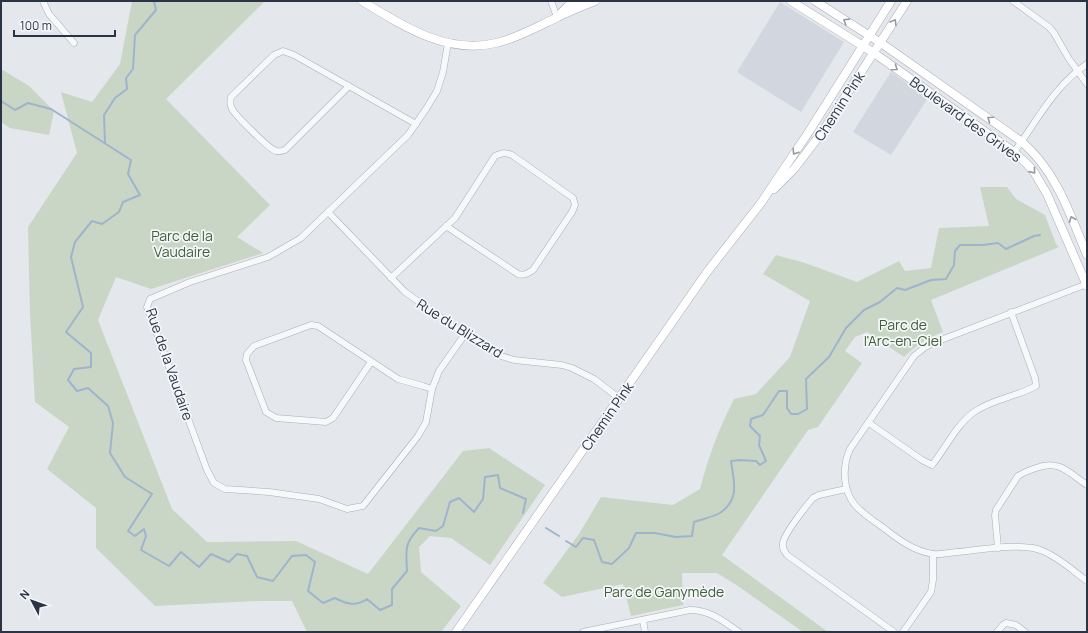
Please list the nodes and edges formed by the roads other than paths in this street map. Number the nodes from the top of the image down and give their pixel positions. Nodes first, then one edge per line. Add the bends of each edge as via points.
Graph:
1 (43, 1) edge
2 (362, 1) edge
3 (551, 1) edge
4 (579, 1) edge
5 (595, 1) edge
6 (791, 1) edge
7 (815, 1) edge
8 (891, 1) edge
9 (907, 1) edge
10 (1014, 1) edge
11 (557, 17) junction
12 (870, 36) junction
13 (74, 43) dead end
14 (448, 43) junction
15 (881, 43) junction
16 (863, 46) junction
17 (874, 53) junction
18 (1087, 64) edge
19 (1077, 71) junction
20 (1087, 84) edge
21 (349, 86) junction
22 (416, 124) junction
23 (1022, 142) junction
24 (1014, 152) junction
25 (761, 203) junction
26 (328, 212) junction
27 (446, 226) junction
28 (1087, 255) edge
29 (391, 278) junction
30 (1087, 285) edge
31 (1011, 312) junction
32 (465, 334) junction
33 (371, 362) junction
34 (432, 389) junction
35 (620, 398) junction
36 (869, 423) junction
37 (1087, 486) edge
38 (846, 489) junction
39 (998, 548) junction
40 (933, 554) junction
41 (1087, 581) edge
42 (643, 620) junction
43 (456, 632) edge
44 (583, 632) edge
45 (645, 632) edge
46 (739, 632) edge
47 (894, 632) edge
48 (903, 632) edge
49 (997, 632) edge
50 (1025, 632) edge

1 - 13 street via 49,14
2 - 14 street via 417,32
3 - 11 street
4 - 11 street via 568,6
5 - 11 street
6 - 16 street, Boulevard des Grives
12 -> 7 street, Boulevard des Grives
8 - 12 street, Chemin Pink
15 -> 9 street, Chemin Pink
10 - 19 street via 1049,27
11 - 14 street via 494,43 470,46
12 - 15 street, Boulevard des Grives
12 - 16 street, Chemin Pink
14 - 22 street, Rue de la Vaudaire via 440,83
15 - 17 street, Chemin Pink
23 -> 15 street, Boulevard des Grives
16 - 17 street, Boulevard des Grives
16 -> 25 street, Chemin Pink
17 -> 24 street, Boulevard des Grives
17 - 25 street, Chemin Pink via 814,145
18 - 19 street
19 - 20 street
19 - 23 street via 1052,96
21 - 21 street via 285,150 278,152 256,136 231,109 232,97 274,55 283,51
21 - 22 street
22 - 26 street, Rue de la Vaudaire via 398,145
23 - 24 street
28 -> 23 street, Boulevard des Grives via 1052,176
24 -> 30 street, Boulevard des Grives via 1037,176 1047,194
25 - 35 street, Chemin Pink via 707,272
26 - 29 street, Rue du Blizzard
26 - 34 street, Rue de la Vaudaire via 301,238 268,257 190,282 150,299 147,307 214,483 225,489 319,499 347,509 363,506 418,436 426,422
27 - 27 street via 455,218 495,156 506,152 573,198 575,205 533,270 522,275
27 - 29 street
29 - 32 street, Rue du Blizzard via 405,292
30 - 31 street
31 - 36 street via 924,348 914,356
31 - 36 street via 1036,386 974,412 961,424 932,465
32 - 34 street, Rue de la Vaudaire via 439,371
32 - 35 street, Rue du Blizzard via 501,356 572,368 594,379
33 - 33 street via 318,326 311,325 254,346 247,354 246,360 266,412 276,418 326,422 333,418
33 - 34 street via 398,379
35 - 43 street, Chemin Pink
36 - 38 street via 846,458
37 - 39 street via 1056,465 1044,465 1018,476 996,510
38 - 40 street via 858,509 904,544
38 - 47 street via 813,498 785,536 782,546 787,555
39 - 40 street
39 - 41 street via 1025,547 1041,550
40 - 48 street via 933,580 930,592
42 - 44 street
42 - 45 street
42 - 46 street via 700,610 713,614
49 - 50 street via 1006,623 1016,625

